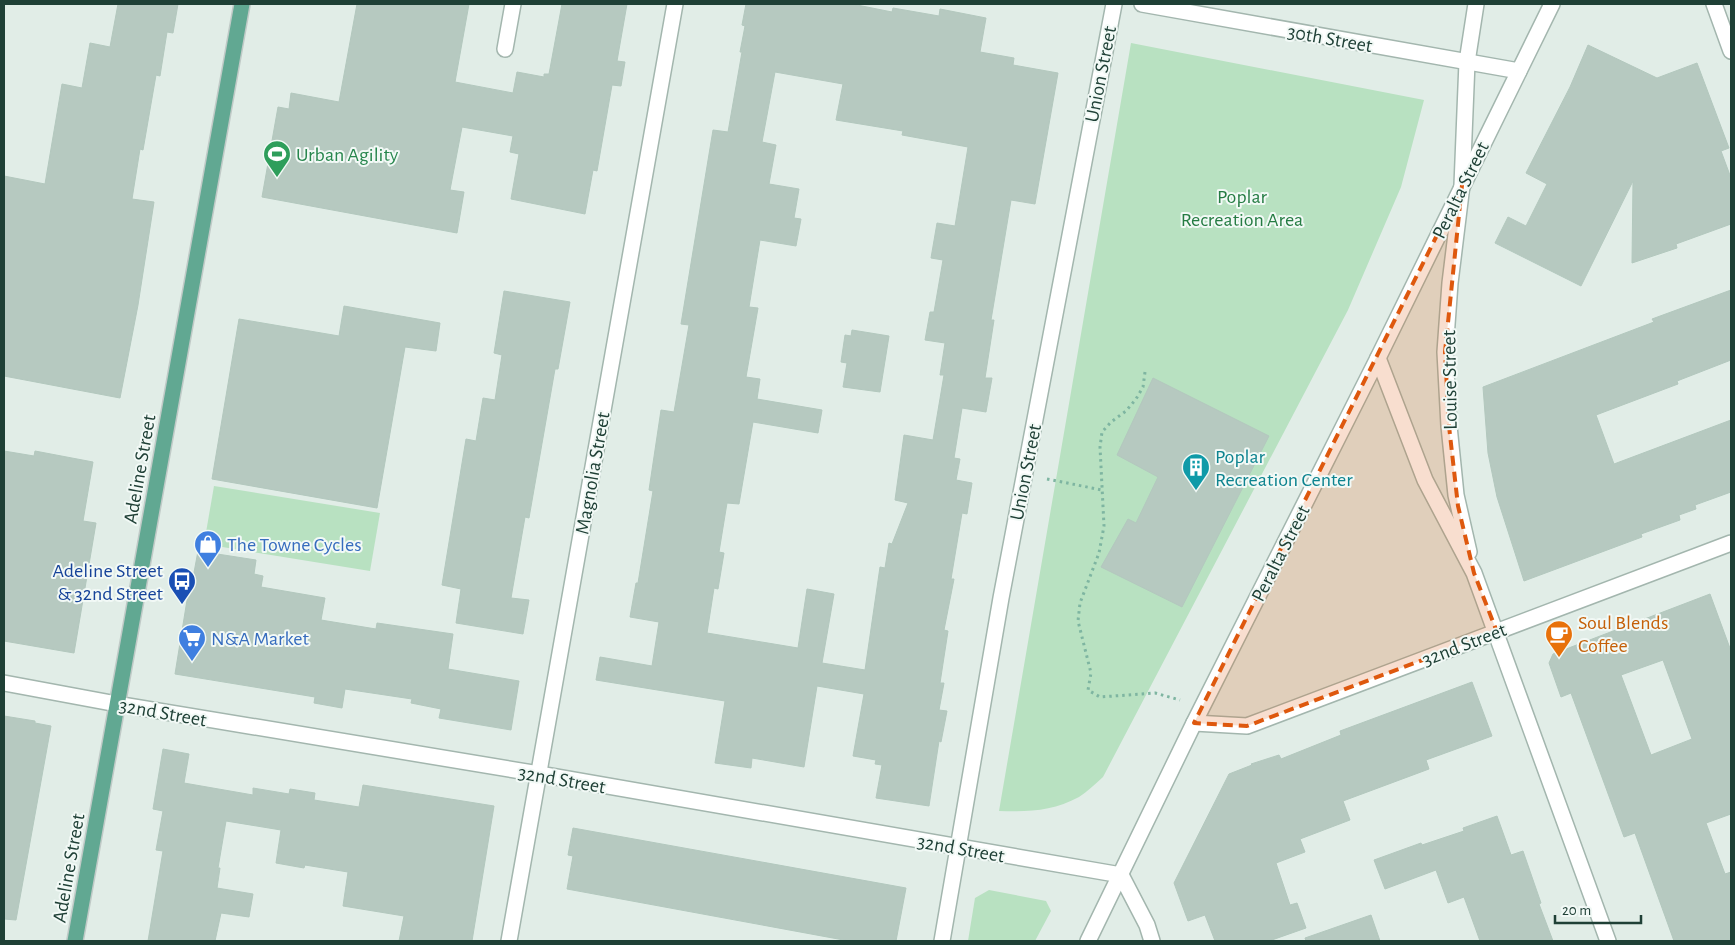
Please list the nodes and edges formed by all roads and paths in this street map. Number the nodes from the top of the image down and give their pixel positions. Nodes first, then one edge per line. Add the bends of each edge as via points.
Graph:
1 (242, 4) edge
2 (513, 4) edge
3 (675, 4) edge
4 (1114, 4) edge
5 (1142, 4) edge
6 (1476, 4) edge
7 (1552, 4) edge
8 (1714, 4) edge
9 (504, 50) dead end
10 (1731, 51) edge
11 (1466, 62) junction
12 (1519, 71) junction
13 (1462, 185) junction
14 (1378, 358) junction
15 (1145, 372) dead end
16 (1025, 475) junction
17 (1102, 490) junction
18 (1731, 543) edge
19 (1474, 573) junction
20 (1497, 632) junction
21 (4, 683) edge
22 (117, 704) junction
23 (1203, 706) junction
24 (1194, 723) junction
25 (539, 774) junction
26 (958, 847) junction
27 (1121, 875) junction
28 (75, 941) edge
29 (509, 941) edge
30 (942, 941) edge
31 (1088, 941) edge
32 (1152, 941) edge
33 (1608, 941) edge

1 - 22 main road, Adeline Street
2 - 9 street
3 - 25 street, Magnolia Street
4 - 16 street, Union Street
5 - 11 street, 30th Street
6 - 11 street
7 - 12 street, Peralta Street
8 - 10 street
11 - 12 street, 30th Street
11 - 13 street
12 - 13 street, Peralta Street
13 - 14 street, Peralta Street
13 - 19 street, Louise Street via 1445,352 1456,495
14 - 19 street, Louise Street via 1425,480
14 - 23 street, Peralta Street
15 - 17 path via 1143,387 1136,399 1102,432
16 - 17 path
16 - 26 street, Union Street
17 - 23 path via 1104,526 1099,554 1080,603 1078,621 1090,673 1088,690 1100,697 1155,693
18 - 20 street, 32nd Street
19 - 20 street, Louise Street
20 - 24 street, 32nd Street via 1247,726
20 - 33 street, Louise Street
21 - 22 street, 32nd Street
22 - 25 street, 32nd Street
22 - 28 main road, Adeline Street
23 - 24 street, Peralta Street
24 - 27 street, Peralta Street
25 - 26 street, 32nd Street
25 - 29 street, Magnolia Street
26 - 27 street, 32nd Street
26 - 30 street, Union Street
27 - 31 street, Peralta Street
27 - 32 street

